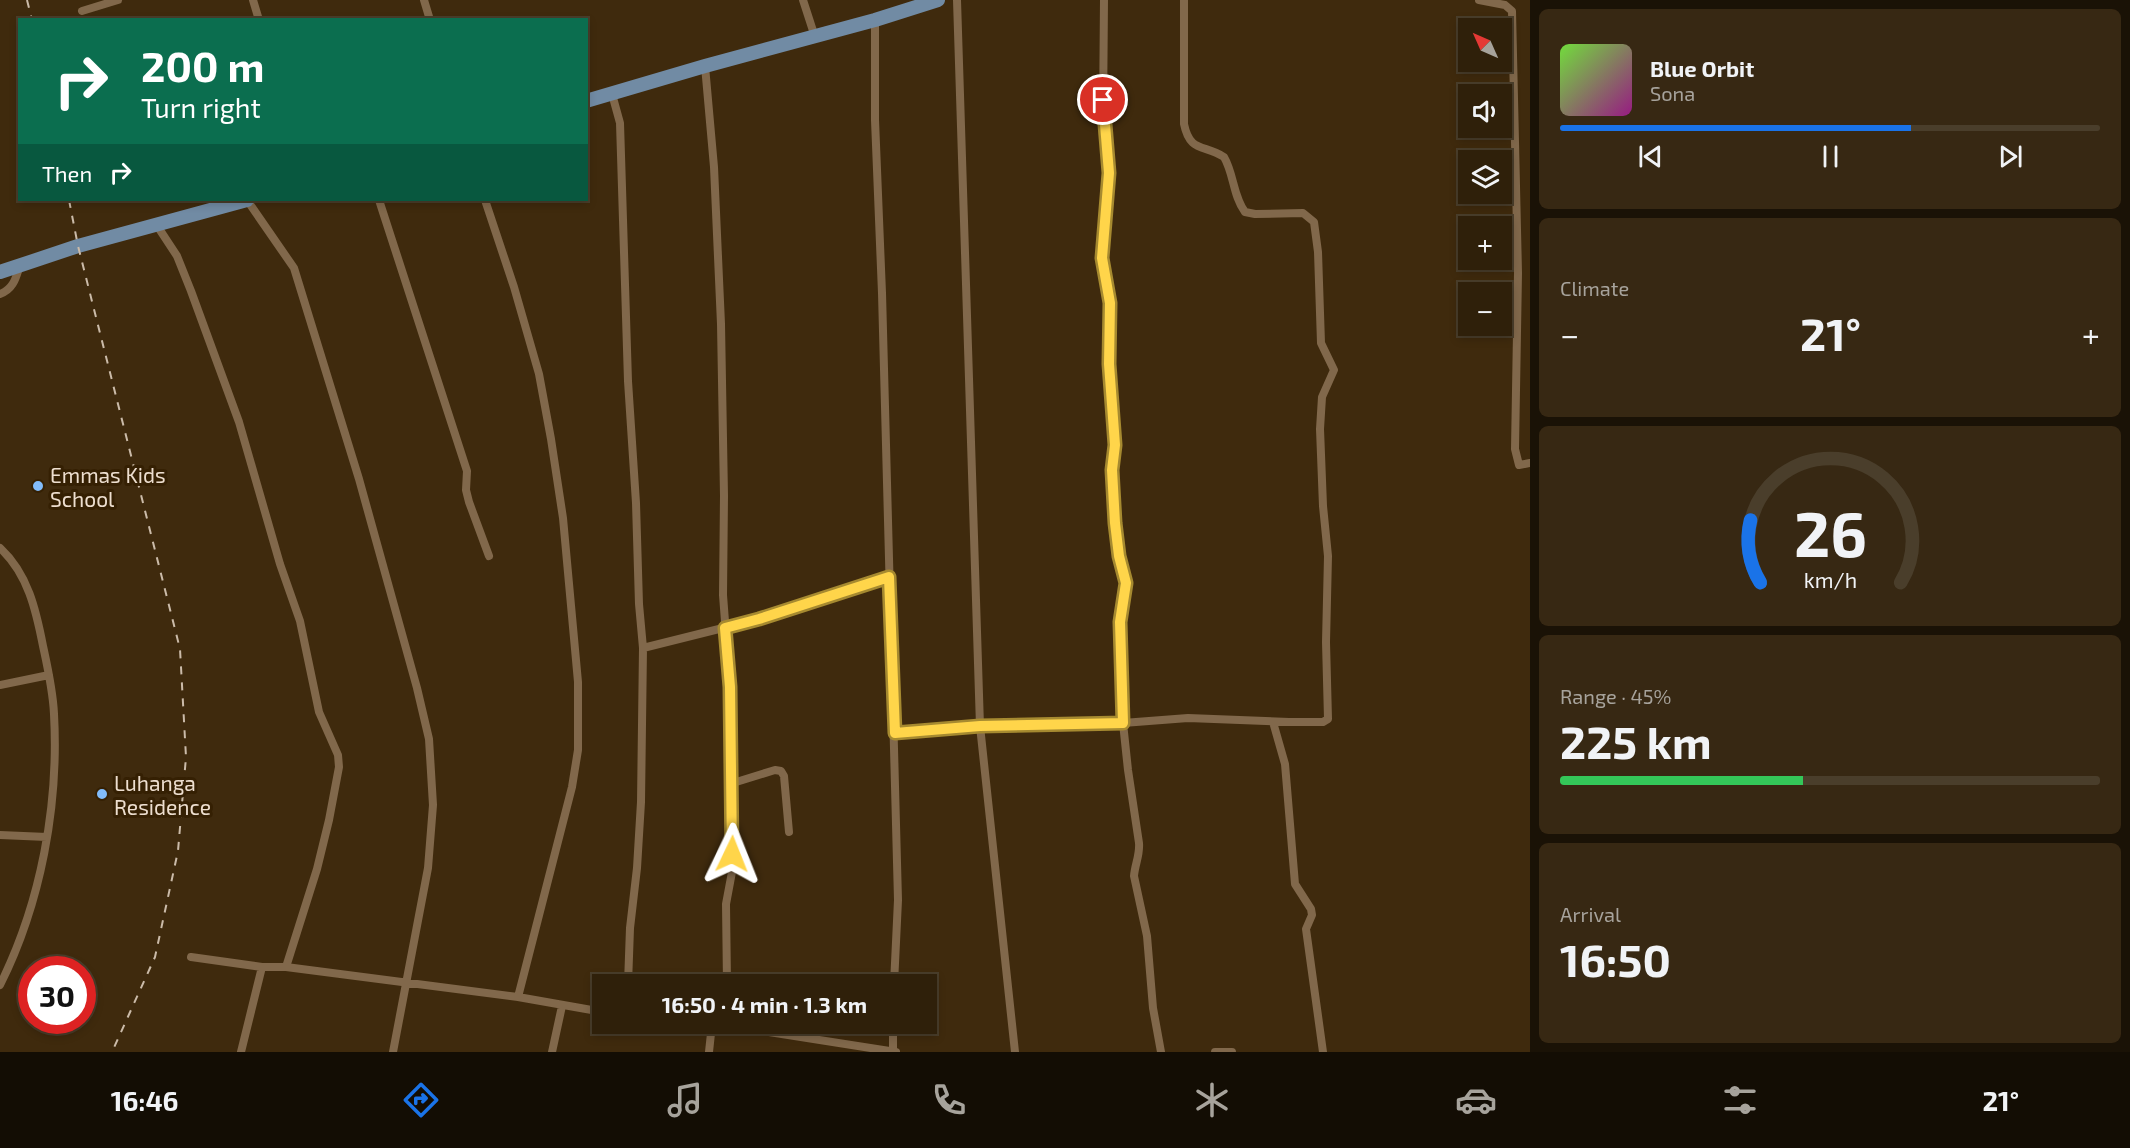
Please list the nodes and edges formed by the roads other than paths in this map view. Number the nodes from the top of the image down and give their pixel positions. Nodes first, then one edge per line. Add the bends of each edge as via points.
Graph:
1 (118, 0) edge
2 (253, 0) edge
3 (424, 0) edge
4 (803, 0) edge
5 (938, 0) edge
6 (957, 0) edge
7 (1104, 0) edge
8 (1184, 0) edge
9 (1479, 0) edge
10 (82, 11) dead end
11 (258, 18) edge
12 (429, 18) edge
13 (874, 20) junction
14 (815, 37) junction
15 (705, 66) junction
16 (612, 94) junction
17 (588, 101) edge
18 (243, 201) edge
19 (248, 201) edge
20 (379, 201) edge
21 (485, 201) edge
22 (156, 224) junction
23 (20, 265) junction
24 (0, 272) edge
25 (0, 294) edge
26 (1530, 463) edge
27 (0, 548) edge
28 (489, 556) dead end
29 (889, 577) junction
30 (725, 628) junction
31 (643, 648) junction
32 (49, 675) junction
33 (0, 686) edge
34 (1273, 722) junction
35 (1123, 723) junction
36 (980, 726) junction
37 (895, 733) junction
38 (733, 783) junction
39 (789, 832) dead end
40 (0, 836) edge
41 (47, 837) junction
42 (191, 957) dead end
43 (262, 967) junction
44 (286, 967) junction
45 (628, 974) edge
46 (727, 974) edge
47 (894, 974) edge
48 (406, 983) junction
49 (0, 985) edge
50 (518, 997) junction
51 (562, 1006) junction
52 (592, 1010) edge
53 (711, 1034) edge
54 (785, 1034) edge
55 (894, 1034) edge
56 (241, 1052) edge
57 (393, 1052) edge
58 (552, 1052) edge
59 (709, 1052) edge
60 (895, 1052) edge
61 (1015, 1052) edge
62 (1161, 1052) edge
63 (1215, 1052) edge
64 (1232, 1052) edge
65 (1323, 1052) edge

1 - 10 street
2 - 11 street
3 - 12 street
4 - 14 street
5 - 13 main road
6 - 36 street
7 - 35 street via 1103,116 1109,173 1102,258 1110,303 1115,517 1126,583 1120,622
8 - 34 street via 1186,136 1195,146 1224,157 1245,212 1304,213 1314,222 1321,343 1334,370 1322,397 1320,429 1328,556 1329,716 1323,722
9 - 26 street via 1505,5 1512,11 1518,273 1515,449 1519,465
13 - 14 main road
13 - 29 street
14 - 15 main road
15 - 16 main road
15 - 30 street via 721,324
16 - 17 main road
16 - 31 street via 620,123 628,381
18 - 22 main road
19 - 48 street via 294,268 359,479 429,739 433,805 429,857
20 - 28 street via 467,471 469,502
21 - 50 street via 539,374 563,518 578,682 578,750 572,787
22 - 23 main road
22 - 44 street via 177,256 239,422 300,621 319,712 338,755 339,766 316,869
23 - 24 main road
23 - 25 street via 14,283
27 - 32 street via 17,567 32,598
29 - 30 street
29 - 37 street
30 - 31 street
30 - 38 street
31 - 45 street via 638,868
32 - 33 street
32 - 41 street via 54,756
34 - 35 street via 1188,718
34 - 65 street via 1284,764 1295,884 1311,909 1306,929
35 - 36 street
35 - 62 street via 1140,854 1134,876 1147,936
36 - 37 street
36 - 61 street
37 - 47 street via 898,900
38 - 39 street via 782,771
38 - 46 street via 732,872 726,904
40 - 41 street
41 - 49 street via 29,910
42 - 43 street
43 - 44 street
43 - 56 street
44 - 48 street
48 - 50 street
48 - 57 street
50 - 51 street
51 - 52 street
51 - 58 street
53 - 59 street
54 - 60 street
55 - 60 street
63 - 64 street

